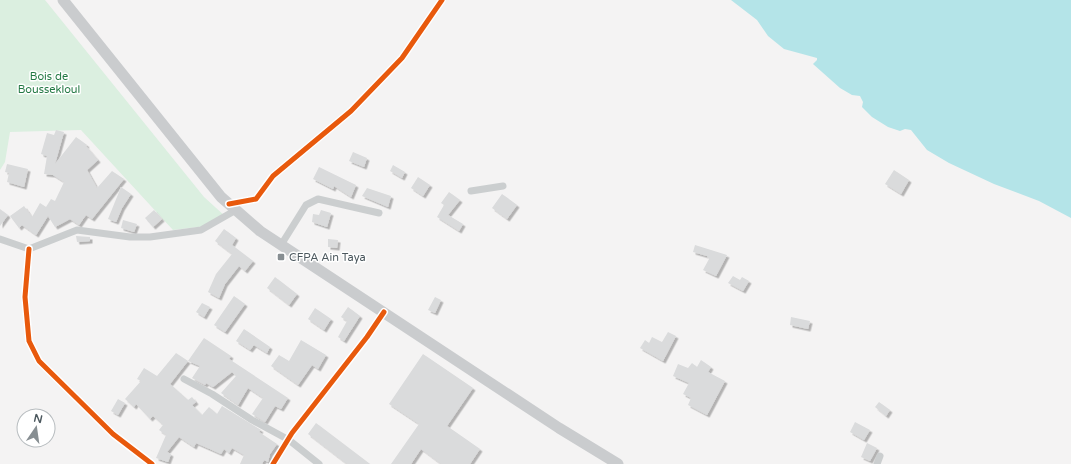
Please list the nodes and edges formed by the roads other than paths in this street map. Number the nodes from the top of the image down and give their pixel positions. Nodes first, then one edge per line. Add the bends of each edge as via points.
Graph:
1 (63, 0) edge
2 (442, 0) edge
3 (503, 186) dead end
4 (471, 191) dead end
5 (233, 207) junction
6 (379, 213) dead end
7 (0, 240) edge
8 (282, 245) junction
9 (28, 248) junction
10 (384, 312) junction
11 (184, 379) dead end
12 (289, 440) junction
13 (880, 456) dead end
14 (152, 464) edge
15 (273, 464) edge
16 (319, 464) edge
17 (618, 464) edge
18 (876, 464) edge

1 - 5 main road via 124,79 221,197
2 - 5 street via 402,58 350,111 273,176 256,199
3 - 4 street
5 - 8 main road via 260,231
5 - 9 street via 201,230 150,237 77,230
6 - 8 street via 318,199 306,206
7 - 9 street
8 - 10 main road
9 - 14 street via 25,297 29,341 39,361 113,434
10 - 12 street
10 - 17 main road
11 - 12 street
12 - 15 street
12 - 16 street
13 - 18 street

